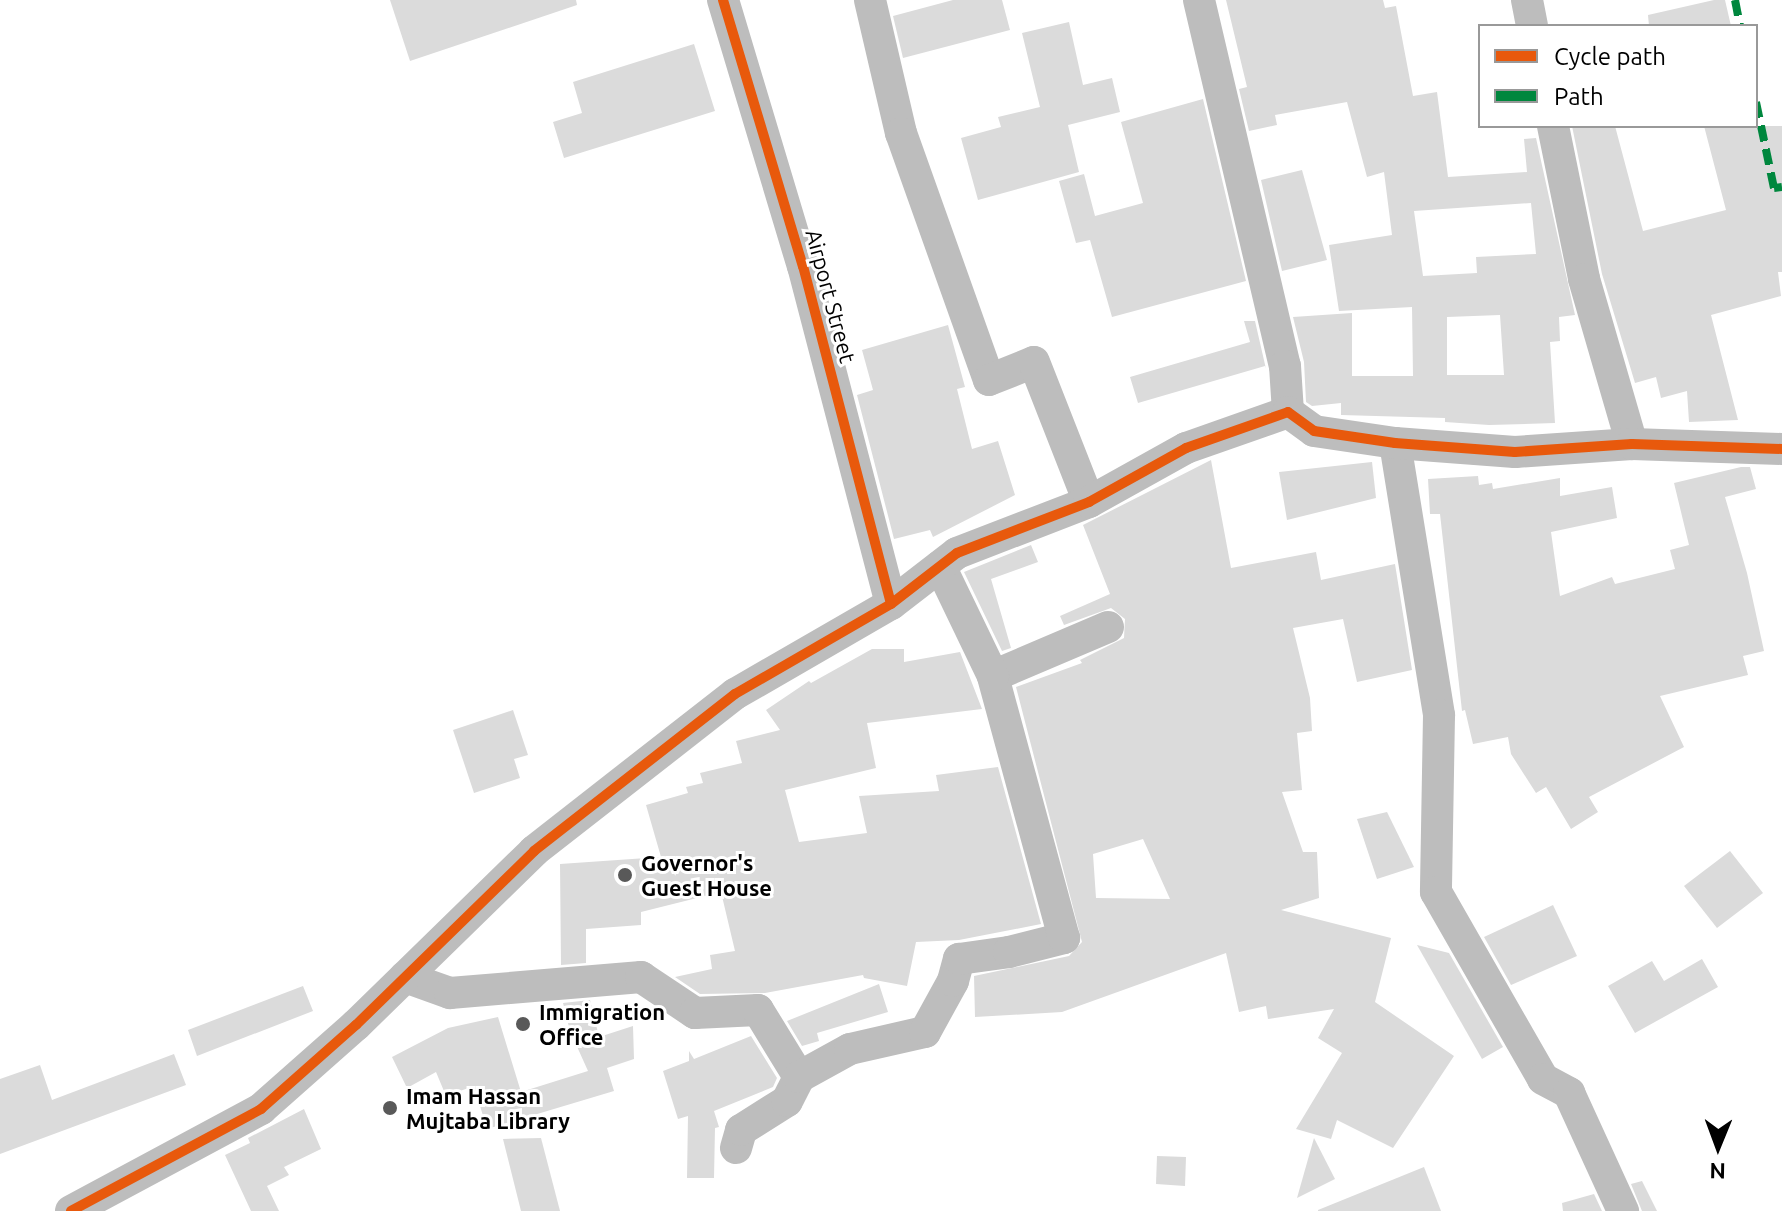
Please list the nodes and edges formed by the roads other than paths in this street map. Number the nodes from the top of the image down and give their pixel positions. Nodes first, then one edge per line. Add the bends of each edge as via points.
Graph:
1 (723, 0) edge
2 (870, 0) edge
3 (1199, 0) edge
4 (1527, 0) edge
5 (1532, 24) edge
6 (1553, 128) edge
7 (1288, 412) junction
8 (1395, 443) junction
9 (1632, 444) junction
10 (1782, 449) edge
11 (1089, 502) junction
12 (940, 566) junction
13 (891, 604) junction
14 (1108, 627) dead end
15 (993, 676) junction
16 (405, 977) junction
17 (799, 1077) junction
18 (736, 1148) dead end
19 (71, 1211) edge
20 (1623, 1211) edge

1 - 13 street, Airport Street via 803,266
2 - 11 street via 901,133 989,380 1034,362
3 - 7 street via 1285,366
4 - 5 street
6 - 9 street via 1584,279
7 - 8 street via 1314,431
7 - 11 street via 1186,448
8 - 9 street via 1515,452
8 - 20 street via 1439,715 1436,892 1543,1079 1569,1093
9 - 10 street
11 - 12 street via 957,553
12 - 13 street
12 - 15 street
13 - 16 street via 735,694 534,851
14 - 15 street
15 - 17 street via 1064,938 959,959 925,1032 850,1049
16 - 17 street via 450,993 641,977 695,1013 758,1010
16 - 19 street via 261,1109
17 - 18 street via 787,1101 741,1130

